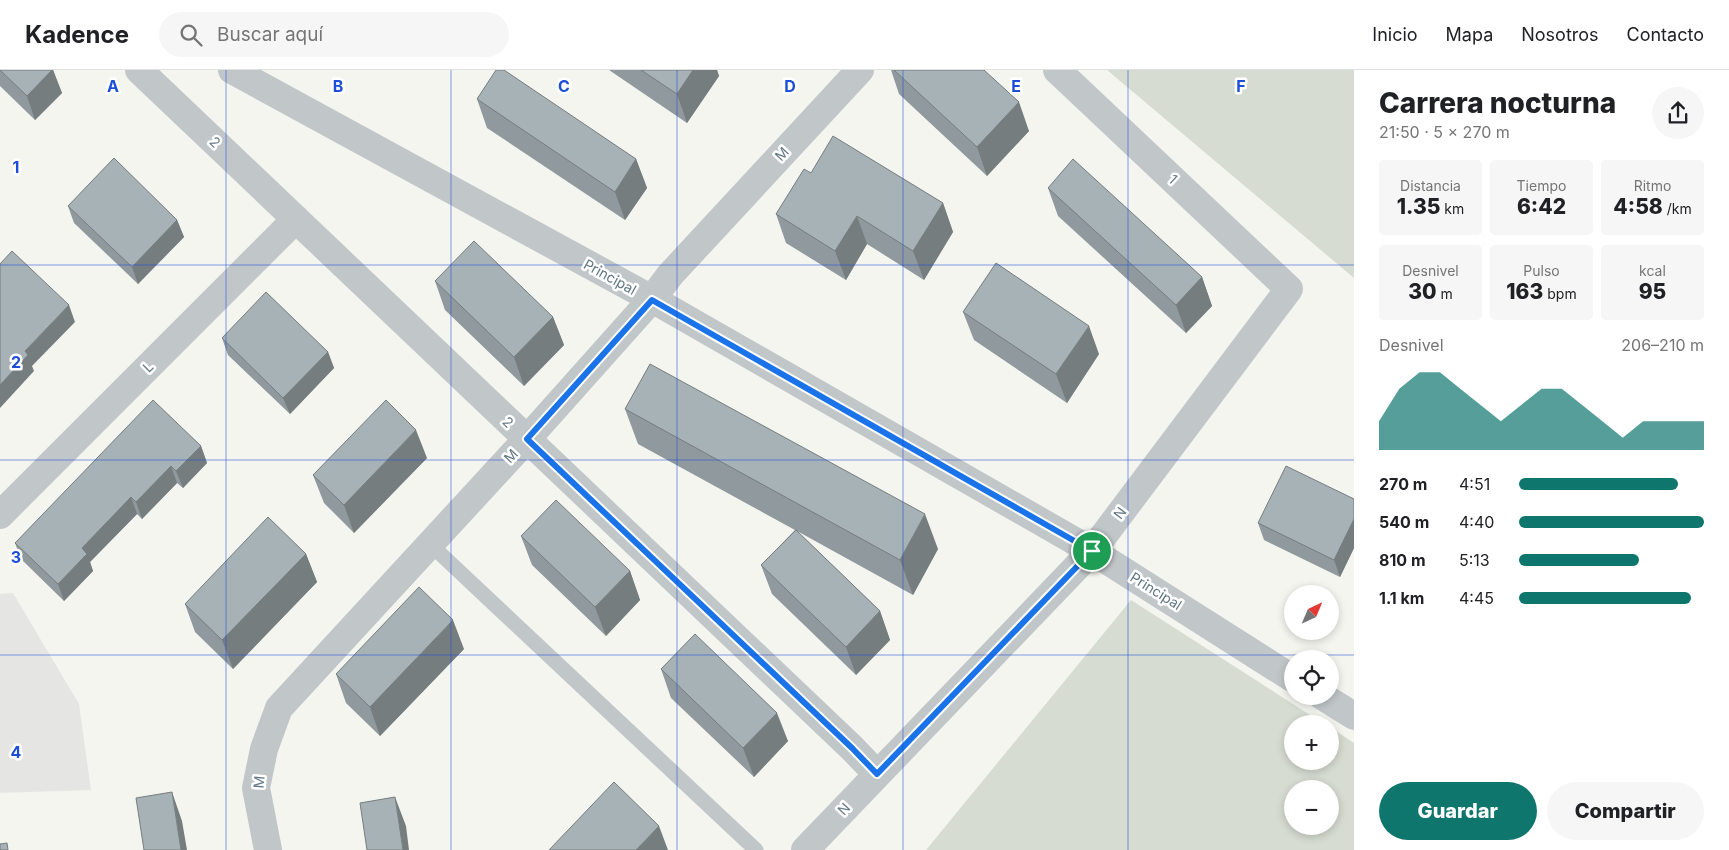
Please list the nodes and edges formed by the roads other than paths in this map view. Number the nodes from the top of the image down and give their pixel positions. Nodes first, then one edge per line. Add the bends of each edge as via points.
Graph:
1 (139, 70) edge
2 (232, 70) edge
3 (860, 70) edge
4 (1057, 70) edge
5 (296, 219) junction
6 (1289, 289) joint
7 (652, 300) junction
8 (527, 439) junction
9 (0, 515) edge
10 (430, 544) junction
11 (1092, 551) junction
12 (1284, 673) edge
13 (1336, 705) edge
14 (1354, 716) edge
15 (877, 774) junction
16 (268, 850) edge
17 (756, 850) edge
18 (806, 850) edge

1 - 5 street, 2
2 - 7 street, Principal
3 - 7 street, M via 670,275
4 - 6 street, 1
5 - 8 street, 2
5 - 9 street, L
6 - 11 street, N
7 - 8 street, M
7 - 11 street, Principal
8 - 10 street, M
8 - 15 street, 2
10 - 16 street, M via 279,708 264,749 256,788
10 - 17 lane
11 - 12 street, Principal
11 - 15 street, N
13 - 14 street
15 - 18 street, N

